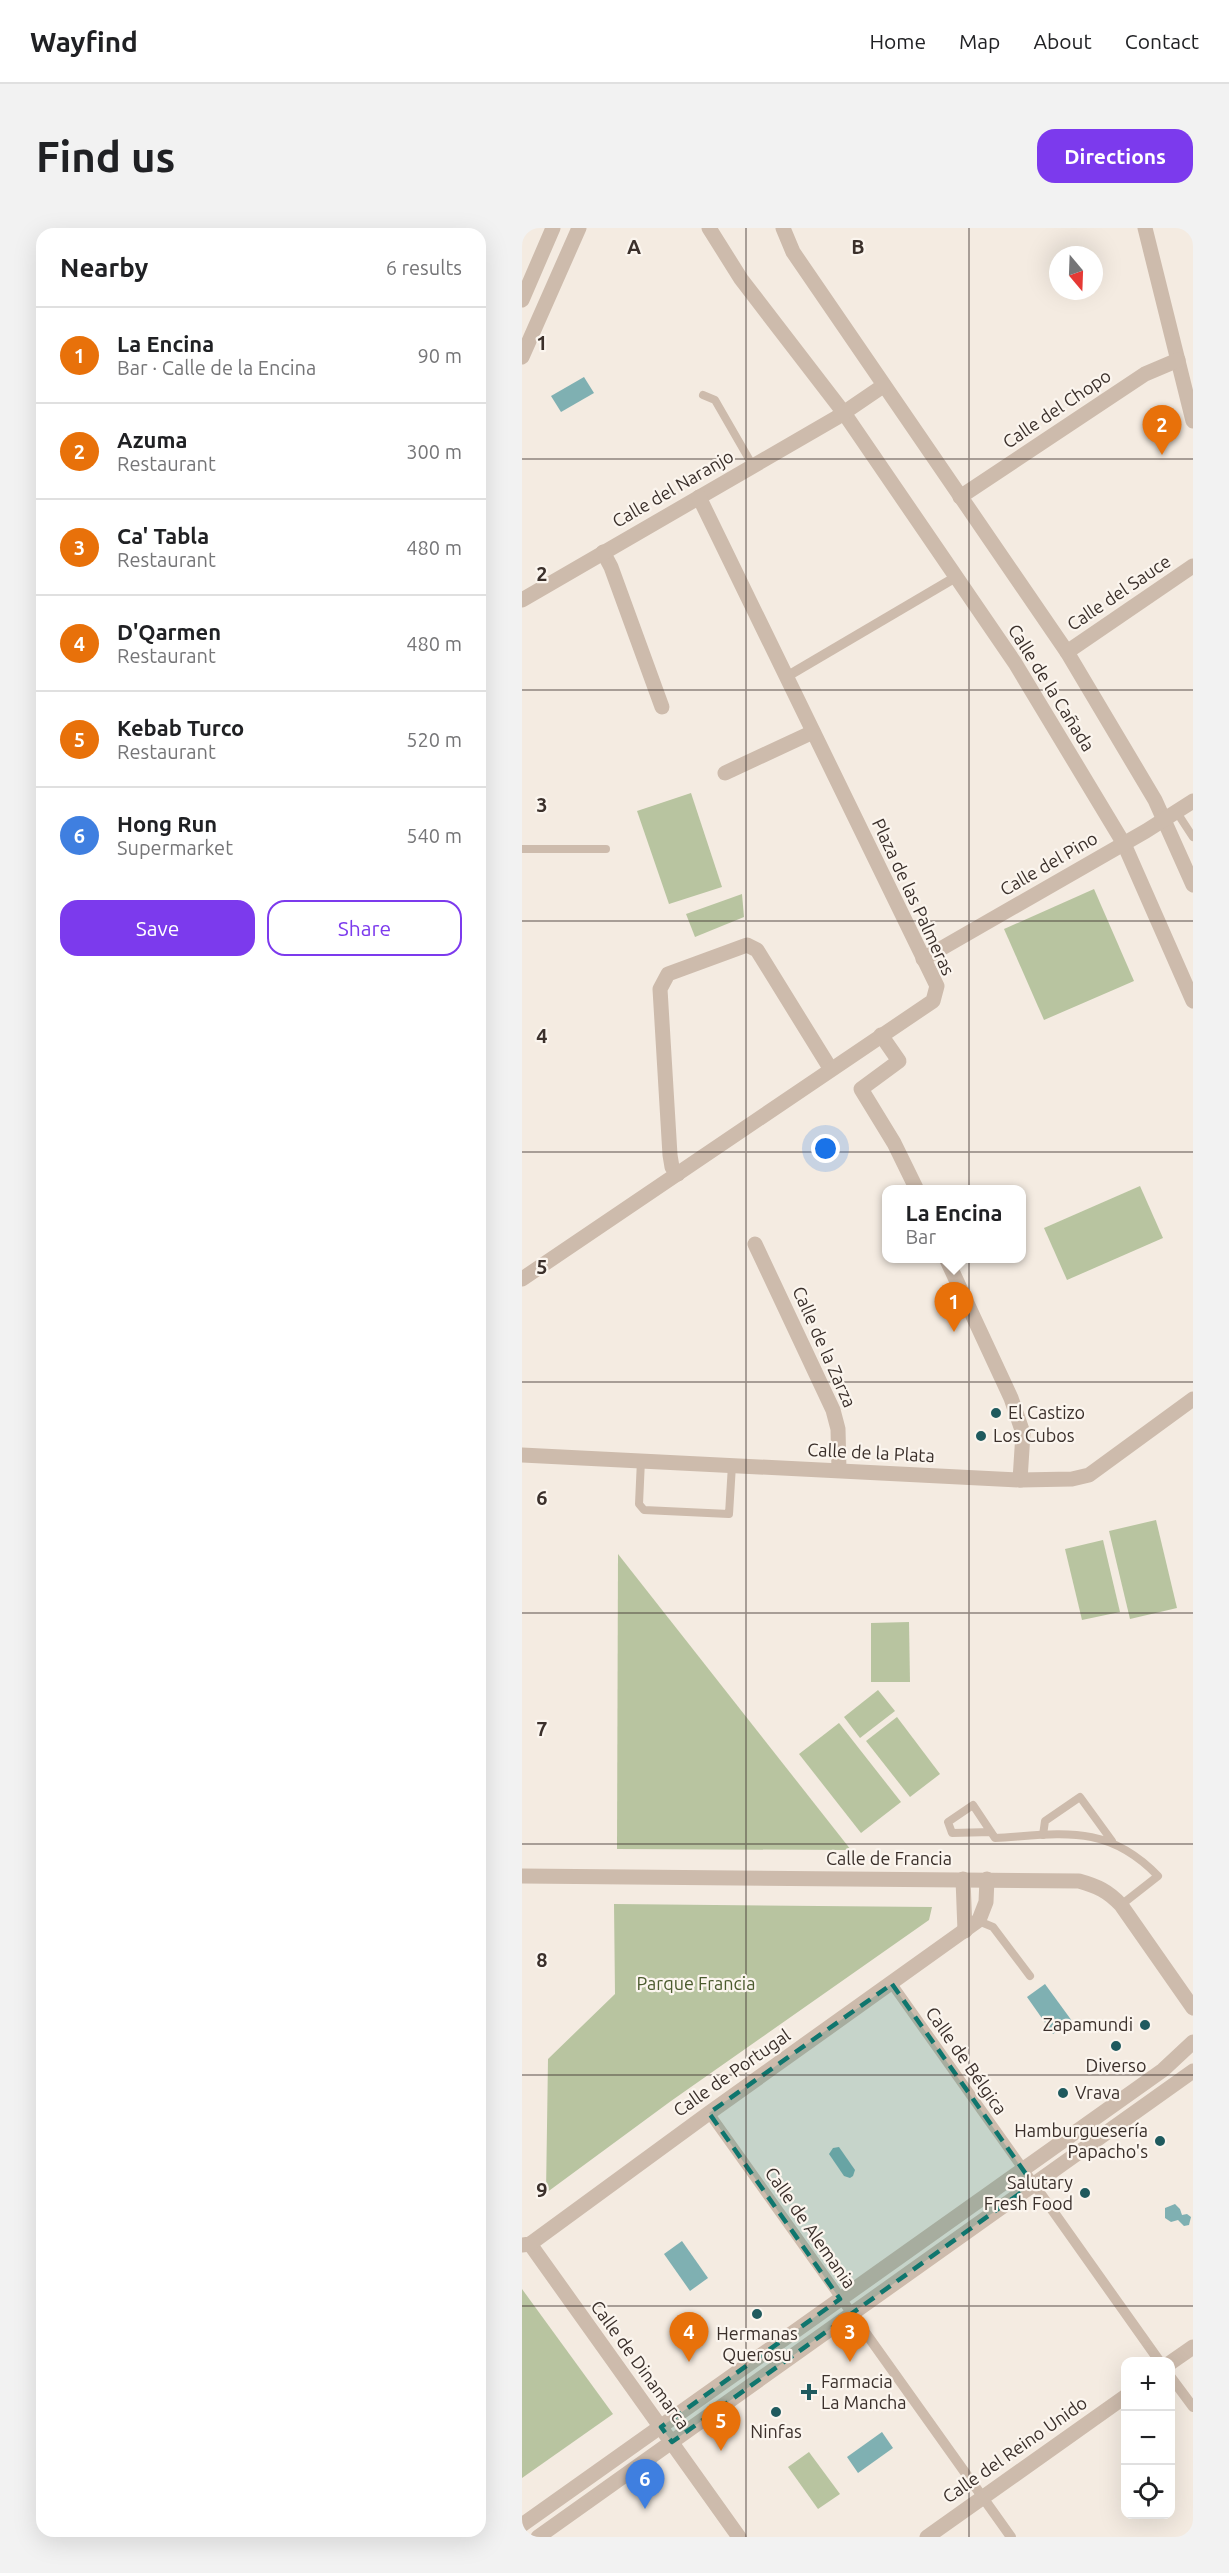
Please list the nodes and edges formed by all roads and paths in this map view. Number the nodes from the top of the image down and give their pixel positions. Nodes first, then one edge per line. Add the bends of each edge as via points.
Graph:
1 (553, 228) edge
2 (579, 228) edge
3 (709, 228) edge
4 (783, 228) edge
5 (1144, 228) edge
6 (522, 300) edge
7 (522, 357) edge
8 (1178, 360) junction
9 (883, 386) junction
10 (703, 395) dead end
11 (844, 413) junction
12 (1193, 421) edge
13 (753, 466) junction
14 (960, 496) junction
15 (699, 497) junction
16 (603, 552) junction
17 (1193, 566) edge
18 (956, 577) junction
19 (522, 600) edge
20 (1067, 652) junction
21 (786, 677) junction
22 (662, 707) dead end
23 (813, 732) junction
24 (725, 773) dead end
25 (1193, 801) edge
26 (1170, 815) junction
27 (1193, 837) edge
28 (1124, 844) junction
29 (522, 849) edge
30 (606, 849) dead end
31 (1193, 885) edge
32 (923, 958) junction
33 (1193, 1001) edge
34 (881, 1035) junction
35 (831, 1068) junction
36 (678, 1174) junction
37 (915, 1185) edge
38 (755, 1244) dead end
39 (948, 1263) edge
40 (522, 1279) edge
41 (1193, 1399) edge
42 (522, 1455) edge
43 (641, 1460) junction
44 (732, 1465) junction
45 (839, 1470) junction
46 (1020, 1480) junction
47 (991, 1832) junction
48 (1043, 1835) junction
49 (1112, 1842) junction
50 (522, 1876) edge
51 (987, 1879) junction
52 (963, 1880) junction
53 (1121, 1905) junction
54 (970, 1923) junction
55 (1029, 1976) dead end
56 (892, 1984) junction
57 (1193, 2008) edge
58 (1193, 2042) edge
59 (1193, 2071) edge
60 (709, 2113) junction
61 (1022, 2168) junction
62 (1033, 2184) junction
63 (526, 2245) edge
64 (840, 2299) junction
65 (850, 2314) junction
66 (1193, 2347) edge
67 (1157, 2357) edge
68 (1175, 2360) edge
69 (1175, 2383) edge
70 (1121, 2399) edge
71 (1193, 2408) edge
72 (661, 2427) junction
73 (672, 2442) junction
74 (982, 2498) junction
75 (522, 2524) edge
76 (538, 2537) edge
77 (739, 2537) edge
78 (927, 2537) edge
79 (1011, 2537) edge

1 - 6 street
2 - 7 street
3 - 11 street, Calle de la Cañada via 741,279
4 - 9 street, Calle de la Cañada via 793,252
5 - 8 street
8 - 12 street
8 - 14 street, Calle del Chopo via 1146,374
9 - 11 street
9 - 14 street, Calle de la Cañada
10 - 13 lane via 715,400
11 - 13 street, Calle del Naranjo
11 - 18 street, Calle de la Cañada
13 - 15 street, Calle del Naranjo
14 - 20 street, Calle de la Cañada
15 - 16 street, Calle del Naranjo
15 - 21 street, Plaza de las Palmeras
16 - 19 street, Calle del Naranjo
16 - 22 street
17 - 20 street, Calle del Sauce
18 - 21 street
18 - 28 street, Calle de la Cañada via 1015,663
20 - 26 street, Calle de la Cañada
21 - 23 street, Plaza de las Palmeras
23 - 24 street
23 - 32 street, Plaza de las Palmeras
25 - 26 street, Calle del Pino
26 - 27 lane
26 - 28 street, Calle del Pino
26 - 31 street, Calle de la Cañada
28 - 32 street, Calle del Pino
28 - 33 street, Calle de la Cañada
29 - 30 lane
32 - 34 street, Plaza de las Palmeras via 937,986 933,1000
34 - 35 street, Plaza de las Palmeras
34 - 37 street via 899,1061 861,1089
35 - 36 street, Plaza de las Palmeras
35 - 36 street via 757,950 747,945 668,974 660,989 670,1155
36 - 40 street, Plaza de las Palmeras
38 - 45 street, Calle de la Zarza via 833,1410 838,1429
39 - 46 street via 1023,1432
41 - 46 street, Calle de la Plata via 1089,1475
42 - 43 street, Calle de la Plata
43 - 44 street, Calle de la Plata
43 - 44 lane via 639,1504 644,1510 729,1514
44 - 45 street, Calle de la Plata
45 - 46 street, Calle de la Plata
47 - 47 lane via 973,1805 948,1822 952,1833
47 - 48 lane via 995,1838
48 - 49 lane via 1082,1835
48 - 49 lane via 1045,1821 1080,1797
49 - 53 lane via 1142,1860 1158,1876
50 - 52 street, Calle de Francia
51 - 52 street, Calle de Francia
51 - 53 street, Calle de Francia via 1079,1881 1098,1886
51 - 54 street via 986,1902
52 - 54 street
53 - 57 street, Calle de Francia
54 - 55 lane via 993,1927
54 - 56 street, Calle de Portugal
56 - 60 street, Calle de Portugal
56 - 61 street, Calle de Bélgica
58 - 61 street via 1162,2070
59 - 62 street
60 - 63 street, Calle de Portugal
60 - 64 street, Calle de Alemania
61 - 62 street, Calle de Bélgica
61 - 64 street
62 - 65 street
62 - 67 street, Calle de Bélgica
63 - 72 street, Calle de Dinamarca
64 - 65 street, Calle de Alemania
64 - 72 street
65 - 73 street
65 - 74 street, Calle de Alemania
66 - 68 street
69 - 71 street
70 - 74 street, Calle del Reino Unido
72 - 73 street, Calle de Dinamarca
72 - 75 street
73 - 76 street
73 - 77 street, Calle de Dinamarca
74 - 78 street, Calle del Reino Unido
74 - 79 street, Calle de Alemania

